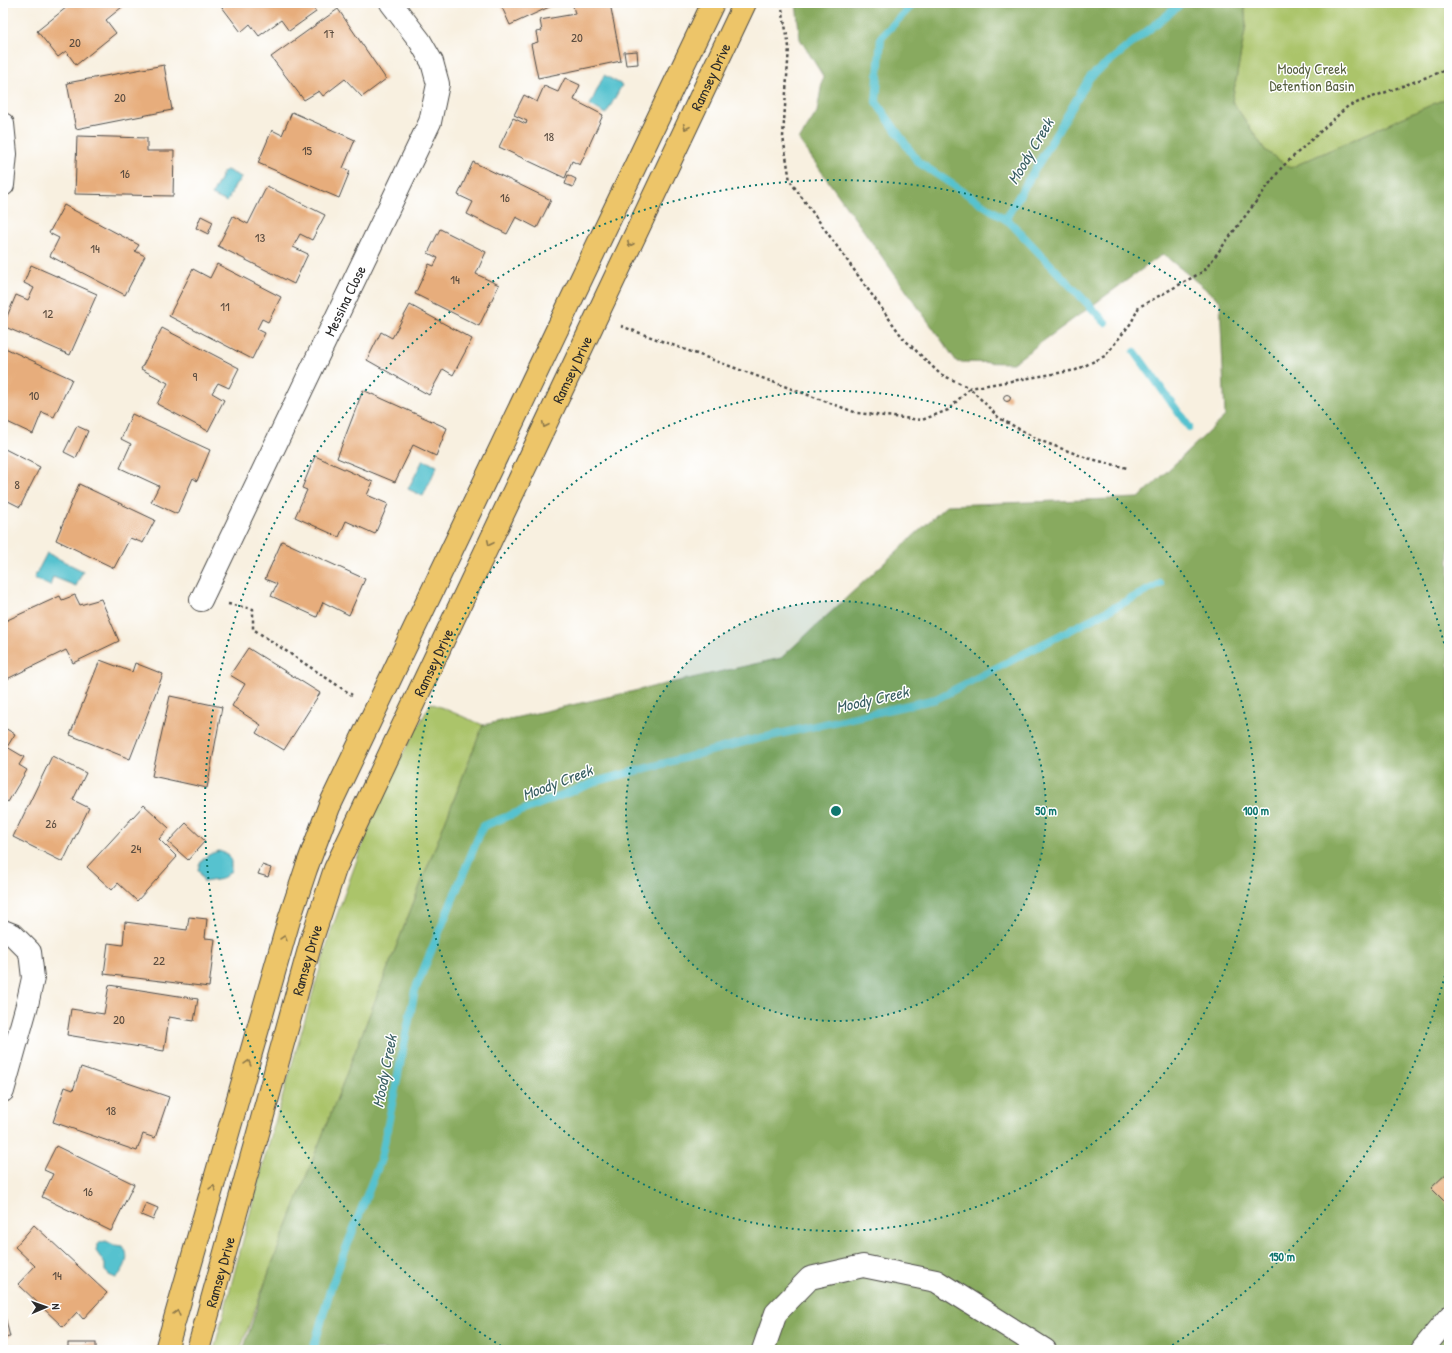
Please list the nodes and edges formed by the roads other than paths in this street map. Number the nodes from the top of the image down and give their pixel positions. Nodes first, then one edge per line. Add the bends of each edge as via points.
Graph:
1 (391, 3) edge
2 (713, 3) edge
3 (744, 3) edge
4 (3, 124) edge
5 (3, 185) edge
6 (201, 600) road end
7 (3, 931) edge
8 (3, 1091) edge
9 (1449, 1317) edge
10 (166, 1350) edge
11 (198, 1350) edge
12 (763, 1350) edge
13 (1045, 1350) edge
14 (1422, 1350) edge

1 - 6 street, Messina Close via 420,41 432,62 438,84 430,122
10 -> 2 main road, Ramsey Drive via 289,920 329,807
3 -> 11 main road, Ramsey Drive via 336,869 311,942
4 - 5 street via 6,154
7 - 8 street via 13,935 30,952 33,978
9 - 14 street
12 - 13 street via 776,1313 810,1278 863,1266 936,1281

